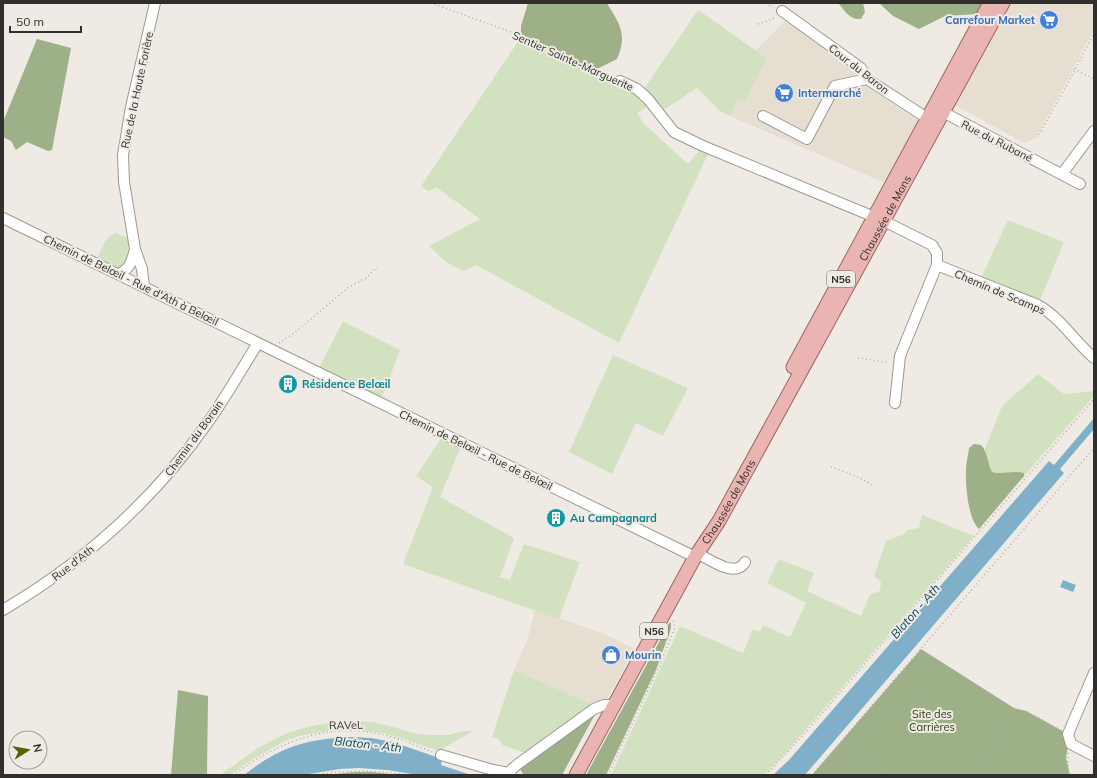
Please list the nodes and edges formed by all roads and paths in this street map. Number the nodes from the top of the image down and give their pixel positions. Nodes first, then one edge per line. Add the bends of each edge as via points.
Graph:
1 (155, 3) edge
2 (431, 3) edge
3 (766, 3) edge
4 (990, 3) edge
5 (1003, 3) edge
6 (782, 11) junction
7 (758, 24) dead end
8 (1094, 33) edge
9 (1075, 69) junction
10 (867, 78) junction
11 (1094, 79) edge
12 (620, 81) joint
13 (935, 115) junction
14 (763, 116) dead end
15 (1094, 131) edge
16 (1039, 135) dead end
17 (1090, 142) edge
18 (1062, 174) junction
19 (1080, 184) dead end
20 (3, 218) edge
21 (879, 220) junction
22 (136, 250) junction
23 (937, 265) junction
24 (377, 267) dead end
25 (118, 274) junction
26 (144, 287) junction
27 (258, 343) junction
28 (271, 349) junction
29 (858, 358) dead end
30 (1094, 358) edge
31 (898, 365) junction
32 (1094, 399) edge
33 (895, 403) dead end
34 (1094, 448) edge
35 (831, 467) dead end
36 (873, 485) dead end
37 (137, 509) joint
38 (696, 555) junction
39 (745, 562) dead end
40 (666, 608) junction
41 (3, 610) edge
42 (1094, 673) edge
43 (614, 704) junction
44 (1014, 708) junction
45 (1068, 734) junction
46 (441, 755) joint
47 (1094, 756) edge
48 (832, 766) junction
49 (576, 774) edge
50 (233, 775) edge
51 (315, 775) edge
52 (407, 775) edge
53 (608, 775) edge
54 (766, 775) edge
55 (812, 775) edge
56 (822, 775) edge
57 (892, 775) edge
58 (974, 775) edge
59 (1068, 775) edge

1 - 22 street, Rue de la Haute Forière via 131,107 124,155 124,182
2 - 12 path, Sentier Sainte-Marguerite via 511,32
3 - 6 path
4 - 13 main road, Chaussée de Mons / N56
5 - 13 main road, Chaussée de Mons / N56
6 - 7 path via 768,21
6 - 10 street, Cour du Baron via 861,68
8 - 9 path
9 - 11 path
9 - 16 path
10 - 13 street, Cour du Baron
10 - 14 street via 835,86 806,139
12 - 21 street, Sentier Sainte-Marguerite via 637,89 648,99 674,132
13 - 18 street, Rue du Rubané
13 - 21 main road, Chaussée de Mons / N56
15 - 17 street
17 - 18 street
18 - 19 street, Rue du Rubané
20 - 25 street, Chemin de Belœil - Rue d'Ath à Belœil
21 - 23 street via 932,245 937,253
21 - 38 main road, Chaussée de Mons / N56 via 706,525
22 - 25 street via 131,265
22 - 26 street, Rue de la Haute Forière
23 - 30 street, Chemin de Scamps via 1047,310
23 - 31 street
24 - 28 path
25 - 26 street, Chemin de Belœil - Rue d'Ath à Belœil
26 - 27 street, Chemin de Belœil - Rue d'Ath à Belœil
27 - 28 street, Chemin de Belœil - Rue de Belœil
27 - 37 street, Chemin du Borain via 206,426
28 - 38 street, Chemin de Belœil - Rue de Belœil
29 - 31 path
31 - 33 street
32 - 54 path
34 - 55 path
35 - 36 path
37 - 41 street, Rue d'Ath via 53,579
38 - 39 street, Chemin de Belœil - Rue de Belœil via 723,567 739,569
38 - 40 main road, Chaussée de Mons / N56
40 - 43 main road, Chaussée de Mons / N56
40 - 53 path via 673,617 675,627
42 - 45 street
43 - 46 street via 594,709 518,764 510,773
43 - 49 main road, Chaussée de Mons / N56
44 - 45 path via 1026,711
44 - 48 path via 981,695 950,691 926,692 900,702
44 - 58 path via 992,750
45 - 47 street via 1071,744
45 - 59 path
46 - 50 path, RAVeL via 383,735 368,732 329,732 284,744 263,754
48 - 56 path
48 - 57 path via 852,762 872,763
51 - 52 path via 367,771

